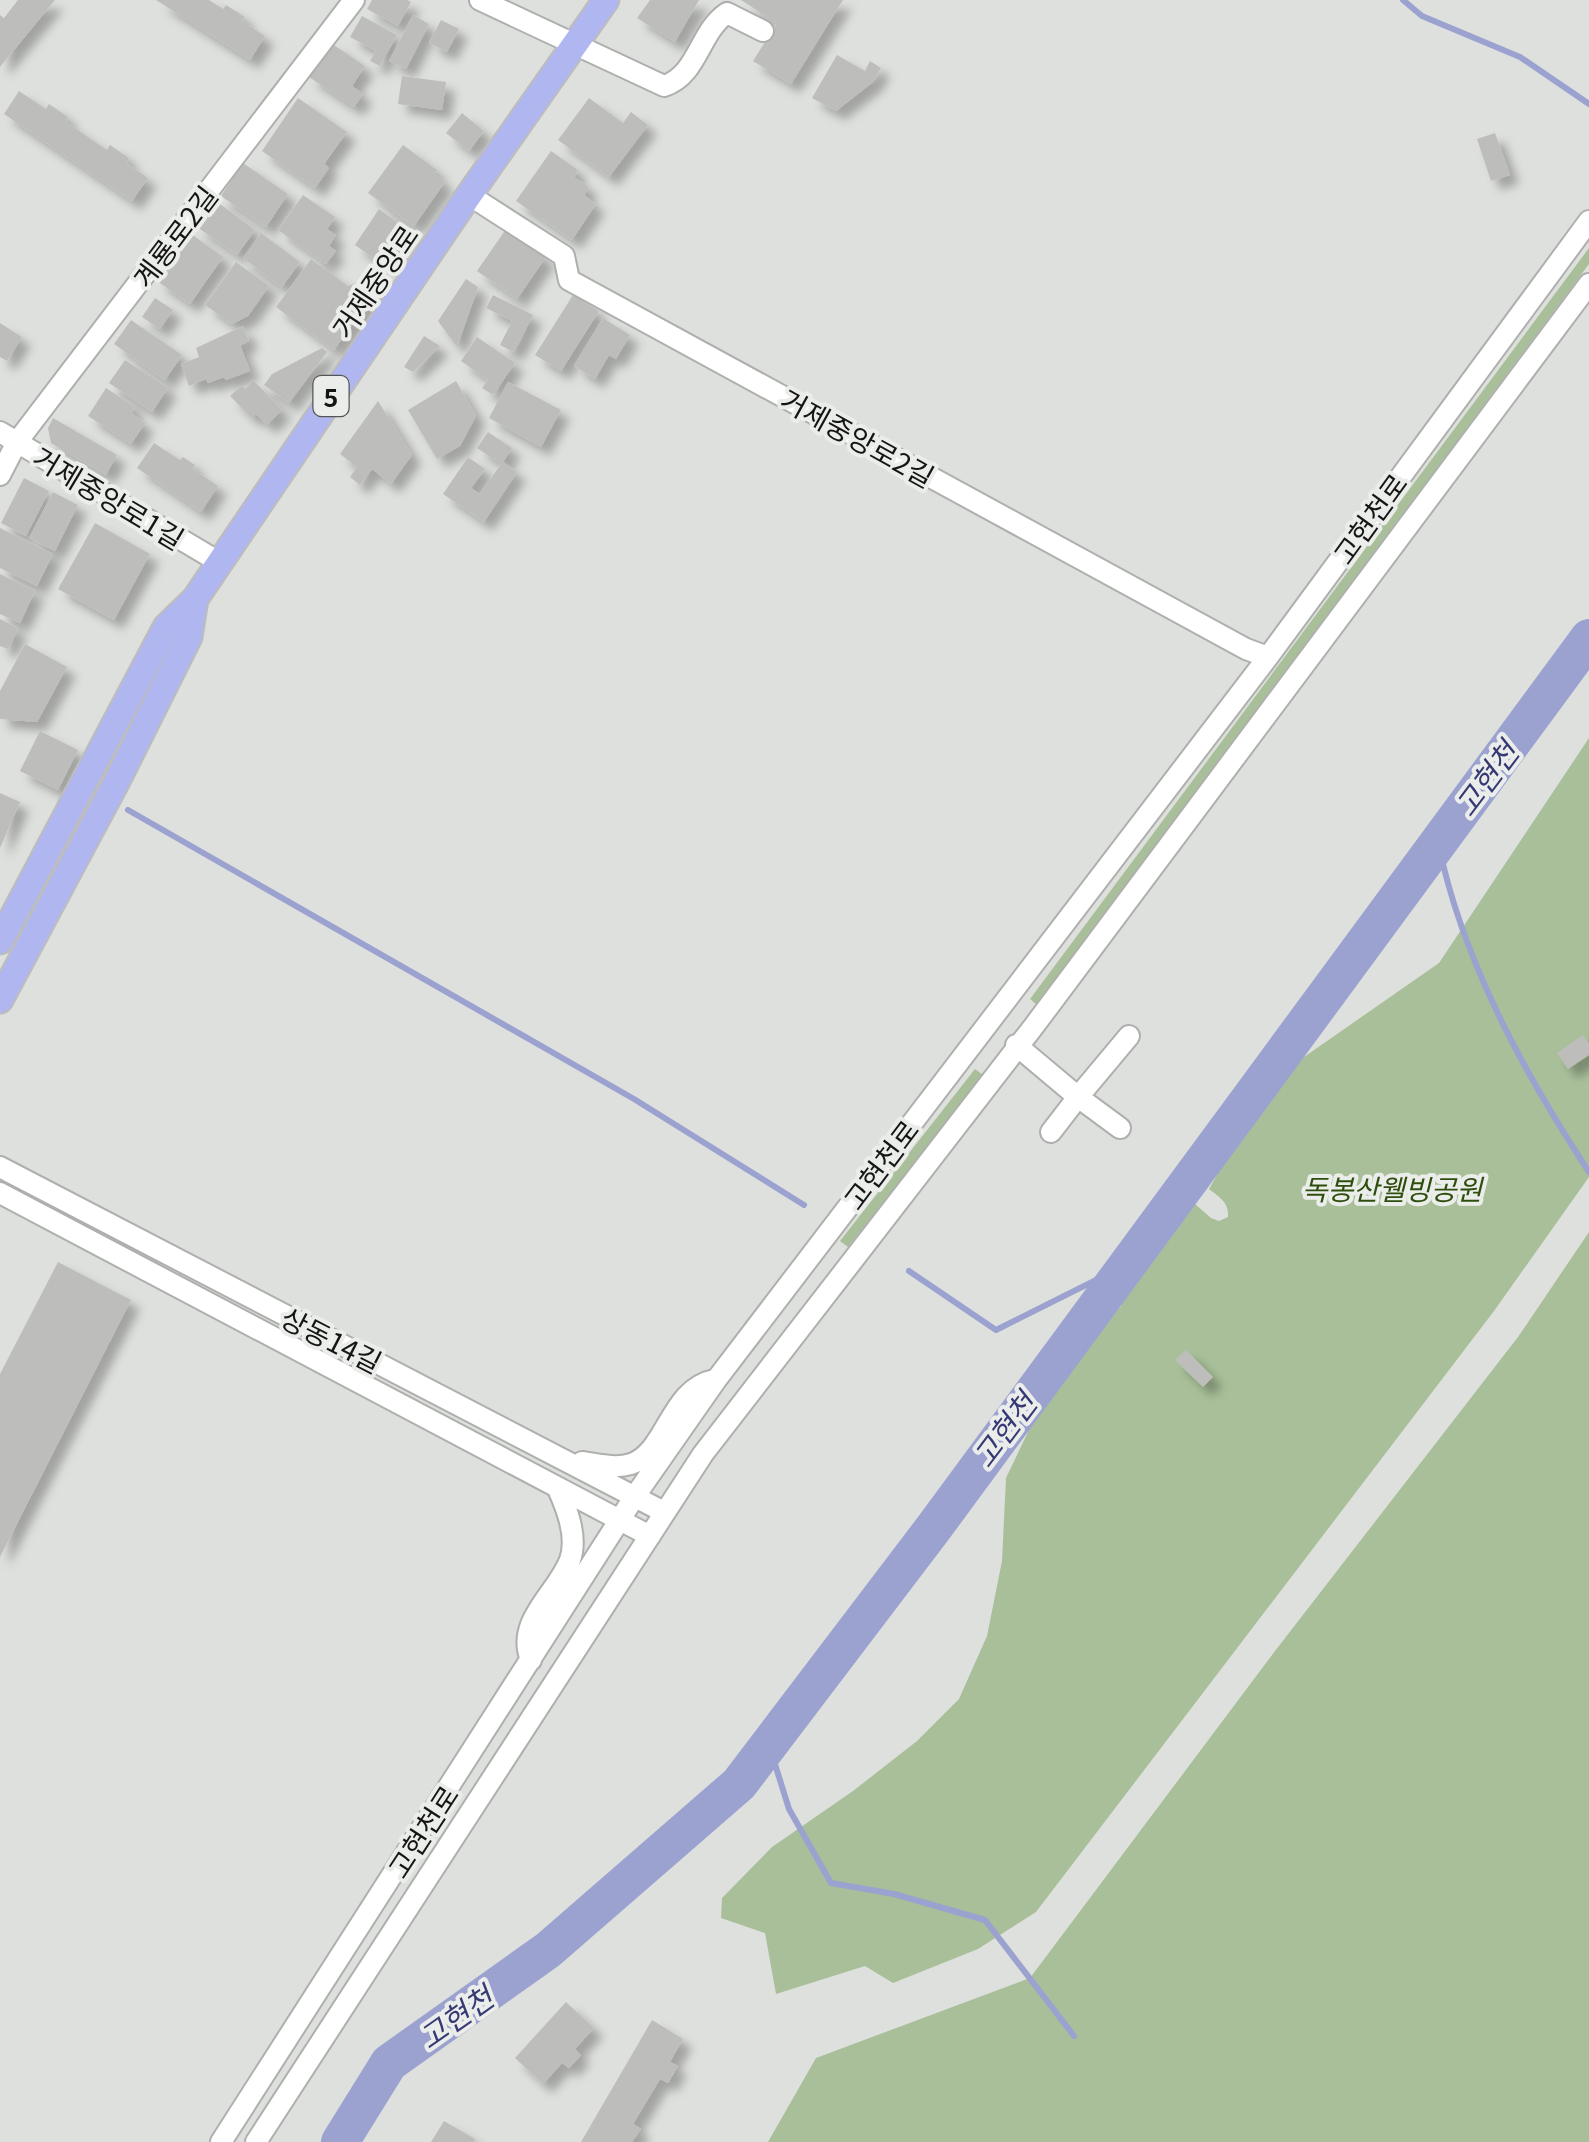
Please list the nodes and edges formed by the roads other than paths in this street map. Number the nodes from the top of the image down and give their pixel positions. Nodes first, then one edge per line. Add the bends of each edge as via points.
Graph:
1 (354, 0) edge
2 (480, 0) edge
3 (606, 0) edge
4 (762, 31) dead end
5 (572, 44) junction
6 (469, 194) junction
7 (1589, 221) edge
8 (1589, 284) edge
9 (9, 437) edge
10 (0, 476) edge
11 (219, 562) junction
12 (194, 599) junction
13 (1268, 657) junction
14 (0, 942) edge
15 (0, 1000) edge
16 (1129, 1036) dead end
17 (1016, 1045) junction
18 (1078, 1097) junction
19 (1120, 1128) dead end
20 (1051, 1132) dead end
21 (0, 1167) edge
22 (0, 1192) edge
23 (716, 1380) junction
24 (572, 1464) junction
25 (558, 1489) junction
26 (634, 1496) junction
27 (664, 1512) junction
28 (619, 1521) junction
29 (650, 1536) junction
30 (532, 1660) junction
31 (221, 2142) edge
32 (256, 2142) edge

1 - 9 street, 계룡로2길
2 - 5 street
3 - 5 main road, 거제중앙로 / 5
4 - 5 street via 727,14 684,74 664,86
5 - 6 main road, 거제중앙로 / 5
6 - 11 main road, 거제중앙로 / 5
6 - 13 street, 거제중앙로2길 via 564,256 569,280
7 - 13 street, 고현천로
8 - 17 street, 고현천로
9 - 10 street, 계룡로2길
9 - 11 street, 거제중앙로1길
11 - 12 main road, 거제중앙로 / 5
12 - 14 main road, 거제중앙로 / 5 via 166,627
12 - 15 main road, 거제중앙로 / 5 via 189,637
13 - 23 street, 고현천로
16 - 18 street
17 - 18 street
17 - 27 street, 고현천로
18 - 19 street
18 - 20 street
21 - 24 street, 상동14길
22 - 25 street, 상동14길
23 - 24 street via 692,1390 634,1463
23 - 26 street, 고현천로
24 - 26 street, 상동14길
25 - 28 street, 상동14길
25 - 30 street via 570,1522 571,1558 526,1633
26 - 27 street, 상동14길
26 - 28 street, 고현천로
27 - 29 street, 고현천로
28 - 29 street, 상동14길
28 - 30 street, 고현천로
29 - 32 street, 고현천로
30 - 31 street, 고현천로

